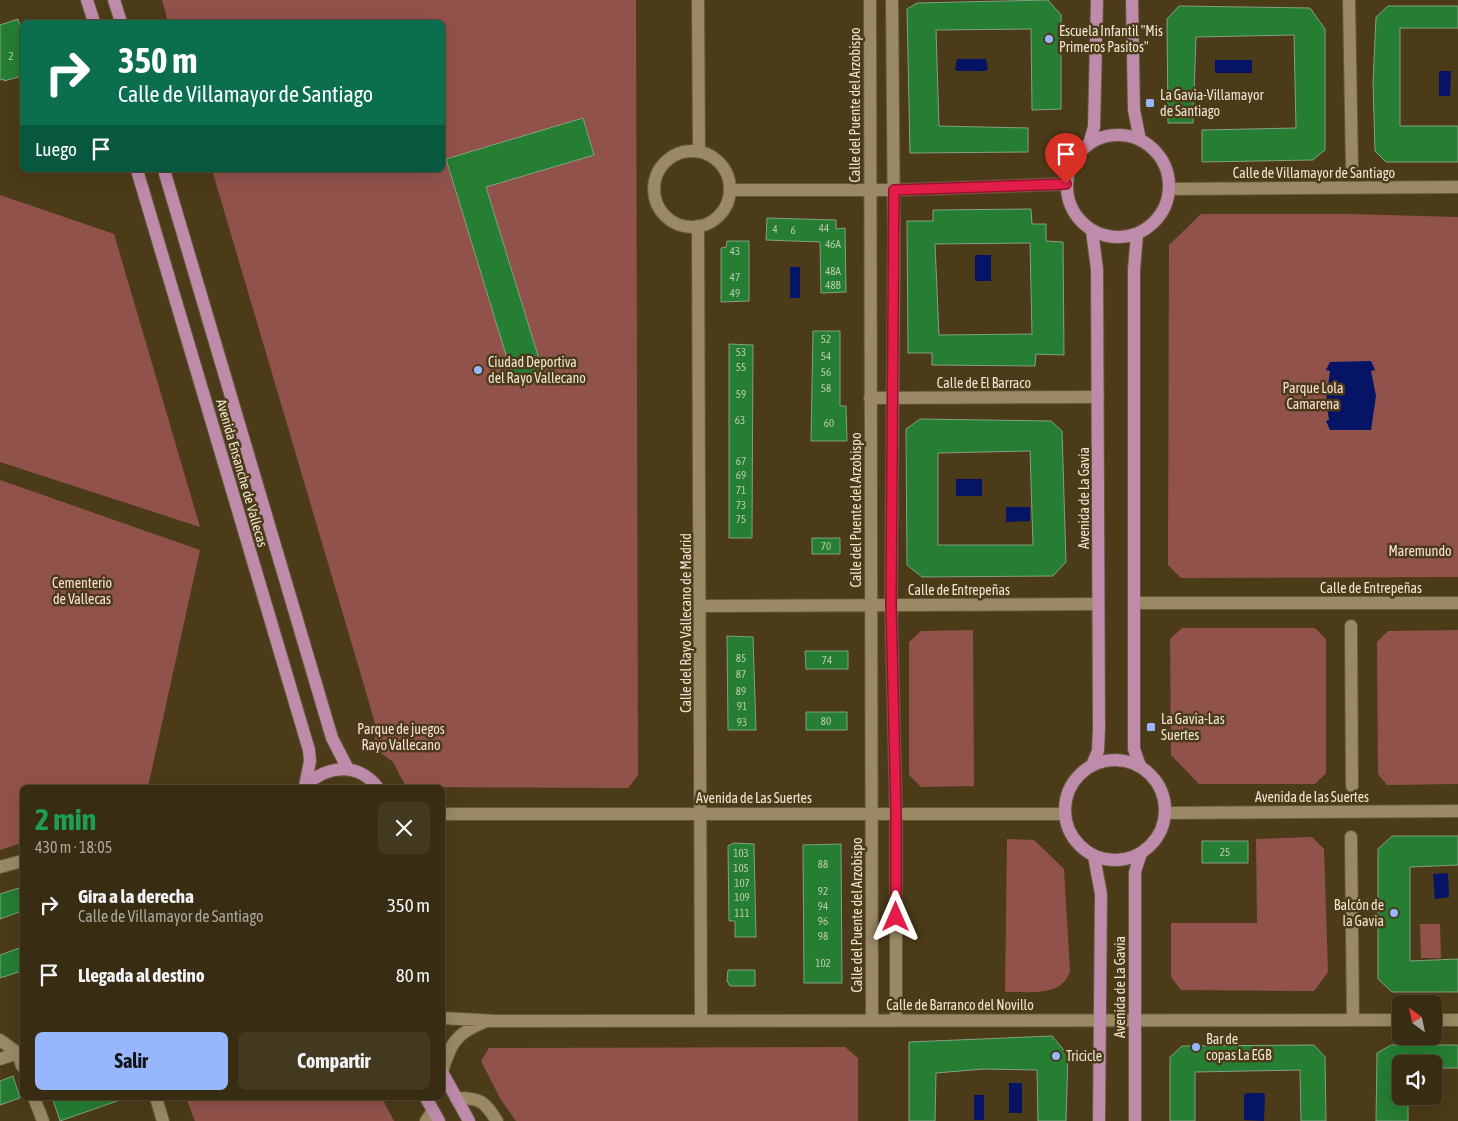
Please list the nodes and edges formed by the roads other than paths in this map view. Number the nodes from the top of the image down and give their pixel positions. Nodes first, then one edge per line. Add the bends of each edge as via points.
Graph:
1 (87, 0) edge
2 (114, 0) edge
3 (698, 0) edge
4 (870, 0) edge
5 (892, 0) edge
6 (1097, 0) edge
7 (1132, 0) edge
8 (1349, 0) edge
9 (93, 20) edge
10 (120, 20) edge
11 (1140, 140) junction
12 (1089, 144) junction
13 (699, 151) junction
14 (1352, 168) dead end
15 (138, 172) edge
16 (165, 172) edge
17 (1066, 184) junction
18 (1458, 187) edge
19 (1169, 189) junction
20 (731, 190) junction
21 (870, 190) junction
22 (894, 190) junction
23 (698, 226) junction
24 (1092, 231) junction
25 (1137, 234) junction
26 (1098, 397) junction
27 (870, 398) junction
28 (892, 398) junction
29 (1458, 603) edge
30 (1098, 604) junction
31 (1135, 604) junction
32 (871, 605) junction
33 (891, 605) junction
34 (700, 606) junction
35 (1351, 626) dead end
36 (1092, 765) junction
37 (1140, 766) junction
38 (348, 769) junction
39 (305, 785) edge
40 (307, 785) edge
41 (375, 785) edge
42 (1352, 786) dead end
43 (1458, 811) edge
44 (896, 812) junction
45 (702, 813) junction
46 (872, 813) junction
47 (1166, 813) junction
48 (445, 814) edge
49 (1065, 814) junction
50 (1351, 837) dead end
51 (1141, 853) junction
52 (1094, 856) junction
53 (20, 862) edge
54 (0, 867) edge
55 (445, 1018) edge
56 (1099, 1019) junction
57 (488, 1020) junction
58 (702, 1020) junction
59 (872, 1020) junction
60 (896, 1020) junction
61 (1134, 1020) junction
62 (1353, 1020) junction
63 (1392, 1020) edge
64 (1442, 1020) edge
65 (1458, 1020) edge
66 (0, 1040) edge
67 (18, 1053) junction
68 (0, 1059) edge
69 (20, 1060) edge
70 (445, 1063) edge
71 (445, 1078) edge
72 (456, 1098) junction
73 (35, 1100) edge
74 (157, 1100) edge
75 (427, 1100) edge
76 (433, 1118) edge
77 (43, 1121) edge
78 (163, 1121) edge
79 (469, 1121) edge
80 (497, 1121) edge
81 (1099, 1121) edge
82 (1135, 1121) edge

1 - 9 main road
2 - 10 main road
3 - 13 street
4 - 21 street, Calle del Puente del Arzobispo
5 - 22 street
6 - 12 main road via 1094,127
7 - 11 main road via 1134,110
8 - 14 street, Calle de Villamayor de Santiago
11 - 12 main road via 1123,135 1105,137
11 - 19 main road via 1162,160 1168,174
12 - 17 main road via 1074,162
13 - 20 street via 722,164 730,179
13 - 23 street via 683,152 668,159 656,177 654,187 656,200 669,220 680,225
15 - 39 main road, Avenida Ensanche de Vallecas via 309,750
16 - 38 main road, Avenida Ensanche de Vallecas via 332,738
17 - 22 street
17 - 24 main road via 1069,203 1078,219
18 - 19 street, Calle de Villamayor de Santiago
19 - 25 main road via 1165,208 1153,224
20 - 21 street
20 - 23 street via 723,212 715,220
21 - 22 street
21 - 27 street, Calle del Puente del Arzobispo
22 - 28 street
23 - 34 street, Calle del Rayo Vallecano de Madrid
24 - 25 main road via 1107,237
24 - 26 main road, Avenida de La Gavia via 1097,269
25 - 31 main road via 1134,270
26 - 28 street, Calle de El Barraco
26 - 30 main road, Avenida de La Gavia
27 - 28 street, Calle de El Barraco
27 - 32 street, Calle del Puente del Arzobispo
28 - 33 street
29 - 31 street, Calle de Entrepeñas
30 - 33 street, Calle de Entrepeñas
30 - 36 main road, Avenida de La Gavia via 1099,728 1098,751
31 - 37 main road via 1134,749
32 - 33 street, Calle de Entrepeñas
32 - 34 street, Calle de Entrepeñas
32 - 46 street, Calle del Puente del Arzobispo
33 - 44 street
34 - 45 street, Calle del Rayo Vallecano de Madrid
35 - 42 street
36 - 37 main road via 1106,760 1124,760
36 - 49 main road via 1071,785
37 - 47 main road via 1159,785
38 - 40 main road, Avenida Ensanche de Vallecas via 332,769 317,775
38 - 41 main road via 361,773
43 - 47 street, Avenida de las Suertes
44 - 46 street, Avenida de Las Suertes
44 - 49 street, Avenida de Las Suertes
44 - 60 street
45 - 46 street, Avenida de Las Suertes
45 - 48 street, Avenida de Las Suertes
45 - 58 street, Calle del Rayo Vallecano de Madrid
46 - 59 street, Calle del Puente del Arzobispo
47 - 51 main road via 1162,830
49 - 52 main road via 1074,840
50 - 62 street
51 - 52 main road via 1111,860
51 - 61 main road, Avenida de La Gavia via 1135,872
52 - 56 main road, Avenida de La Gavia via 1101,894
53 - 54 street
55 - 57 street, Calle de Barranco del Novillo
56 - 60 street, Calle de Barranco del Novillo
56 - 61 street, Calle de Barranco del Novillo
56 - 81 main road, Avenida de La Gavia
57 - 58 street, Calle de Barranco del Novillo
57 - 70 street, Calle de Barranco del Novillo via 468,1028 456,1038
58 - 59 street, Calle de Barranco del Novillo
59 - 60 street, Calle de Barranco del Novillo
61 - 62 street, Calle de Barranco del Novillo
61 - 82 main road, Avenida de La Gavia
62 - 63 street, Calle de Barranco del Novillo
64 - 65 street
66 - 67 street
67 - 68 street
67 - 69 street
71 - 72 main road
72 - 79 main road
72 - 80 street via 483,1102
73 - 77 street
74 - 78 street
75 - 76 main road

